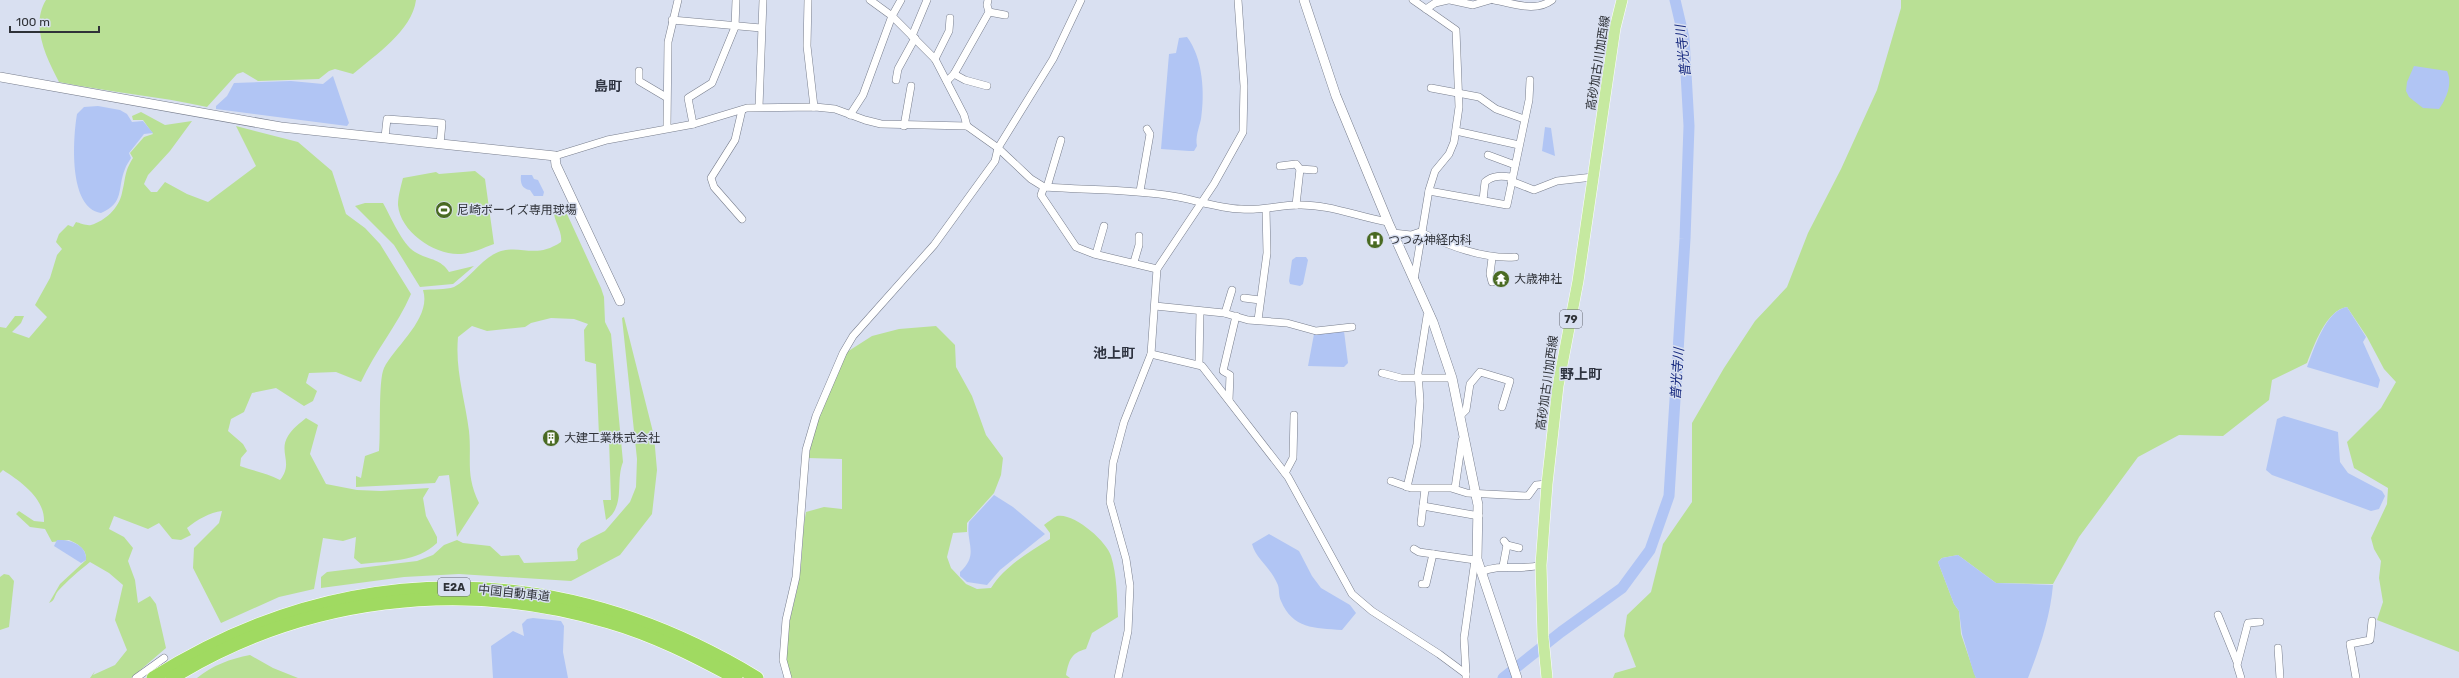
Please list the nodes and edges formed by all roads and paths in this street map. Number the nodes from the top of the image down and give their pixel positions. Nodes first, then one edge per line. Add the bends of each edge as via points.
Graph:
1 (678, 0) edge
2 (736, 0) edge
3 (763, 0) edge
4 (808, 0) edge
5 (870, 0) edge
6 (901, 0) edge
7 (927, 0) edge
8 (988, 0) edge
9 (1081, 0) edge
10 (1238, 0) edge
11 (1304, 0) edge
12 (1413, 0) edge
13 (1449, 0) edge
14 (1490, 0) edge
15 (1494, 0) edge
16 (1552, 0) edge
17 (1622, 0) edge
18 (1473, 3) edge
19 (1426, 9) junction
20 (989, 12) junction
21 (1005, 15) dead end
22 (892, 16) junction
23 (950, 18) dead end
24 (672, 20) junction
25 (735, 26) junction
26 (761, 28) junction
27 (914, 37) junction
28 (935, 59) junction
29 (639, 71) dead end
30 (954, 74) junction
31 (0, 77) edge
32 (896, 80) dead end
33 (1530, 80) dead end
34 (947, 81) junction
35 (911, 86) dead end
36 (987, 86) dead end
37 (1431, 88) dead end
38 (1459, 91) junction
39 (666, 97) junction
40 (759, 107) junction
41 (814, 107) junction
42 (742, 110) junction
43 (850, 115) junction
44 (1524, 119) junction
45 (693, 124) junction
46 (904, 126) junction
47 (967, 126) junction
48 (667, 127) junction
49 (1147, 129) dead end
50 (1456, 131) junction
51 (385, 136) junction
52 (1061, 140) dead end
53 (440, 144) junction
54 (1519, 144) junction
55 (998, 148) junction
56 (1488, 155) dead end
57 (555, 156) junction
58 (1515, 165) junction
59 (1280, 166) dead end
60 (1300, 169) junction
61 (1314, 170) dead end
62 (1594, 177) junction
63 (1511, 179) junction
64 (1046, 187) junction
65 (1140, 191) junction
66 (1429, 192) junction
67 (1483, 200) junction
68 (1201, 202) junction
69 (1296, 205) junction
70 (1266, 209) junction
71 (742, 219) dead end
72 (1388, 222) junction
73 (1104, 226) dead end
74 (1421, 232) junction
75 (1393, 233) junction
76 (1139, 236) dead end
77 (1096, 254) junction
78 (1515, 257) dead end
79 (1492, 258) junction
80 (1134, 262) junction
81 (1157, 269) junction
82 (1414, 280) junction
83 (1492, 282) dead end
84 (1232, 290) dead end
85 (1244, 298) dead end
86 (1260, 300) junction
87 (620, 301) dead end
88 (1155, 306) junction
89 (1200, 311) junction
90 (1225, 313) junction
91 (1430, 314) junction
92 (1236, 316) junction
93 (1258, 320) junction
94 (1352, 327) dead end
95 (1151, 354) junction
96 (1198, 364) junction
97 (1382, 373) dead end
98 (1452, 378) junction
99 (1419, 379) junction
100 (1229, 400) junction
101 (1502, 407) dead end
102 (1294, 415) dead end
103 (1461, 415) junction
104 (1465, 437) junction
105 (1285, 473) junction
106 (1391, 481) dead end
107 (1547, 484) junction
108 (1407, 487) junction
109 (1456, 488) junction
110 (1425, 489) junction
111 (1476, 493) junction
112 (1423, 506) junction
113 (1479, 516) junction
114 (1421, 523) dead end
115 (1519, 548) dead end
116 (1414, 549) dead end
117 (1433, 554) junction
118 (1476, 560) junction
119 (1541, 565) junction
120 (1503, 566) junction
121 (1481, 572) junction
122 (1422, 584) dead end
123 (2218, 615) dead end
124 (2372, 621) dead end
125 (2260, 622) dead end
126 (2278, 648) dead end
127 (164, 658) dead end
128 (2238, 662) junction
129 (1466, 676) edge
130 (136, 678) edge
131 (153, 678) edge
132 (172, 678) edge
133 (736, 678) edge
134 (757, 678) edge
135 (788, 678) edge
136 (1118, 678) edge
137 (1517, 678) edge
138 (1547, 678) edge
139 (2241, 678) edge
140 (2280, 678) edge
141 (2356, 678) edge

1 - 24 street
2 - 25 street
3 - 26 street
4 - 41 street via 807,46
5 - 22 street
6 - 22 street
7 - 27 street
8 - 20 street via 986,5
9 - 55 street via 1053,59
10 - 68 street via 1244,86 1243,132
11 - 72 street via 1336,96
12 - 19 street
13 - 18 street
13 - 19 street via 1435,3
14 - 18 street
15 - 16 street via 1531,7 1544,5
17 - 62 main road, 高砂加古川加西線 / 79 via 1615,28
19 - 38 street via 1456,30
20 - 21 street
20 - 30 street
22 - 27 street
22 - 43 street via 863,94
23 - 28 street via 949,31
24 - 25 street
24 - 39 street via 668,42
25 - 26 street
25 - 45 street via 712,83 688,98
26 - 40 street
27 - 28 street
27 - 32 street via 898,69
28 - 34 street
29 - 39 street via 640,81
30 - 34 street
30 - 36 street
31 - 51 street via 282,127
33 - 44 street via 1529,100
34 - 47 street
35 - 46 street
37 - 38 street
38 - 44 street via 1479,96 1496,109
38 - 50 street
39 - 48 street
40 - 41 street
40 - 42 street
41 - 43 street via 835,109
42 - 45 street
42 - 71 street via 735,140 711,178 714,187
43 - 46 street via 881,124
44 - 54 street
45 - 48 street
46 - 47 street
47 - 55 street
48 - 57 street via 607,140
49 - 65 street via 1150,134
50 - 54 street
50 - 66 street via 1449,154 1435,171
51 - 53 street
51 - 53 street via 387,119 442,124
52 - 64 street
53 - 57 street
54 - 58 street
55 - 64 street via 1031,179
55 - 135 street via 995,161 934,245 853,336 819,409 806,450 796,577 786,620 783,660
56 - 58 street
57 - 87 street via 556,165
58 - 63 street
59 - 60 street via 1296,164
60 - 61 street
60 - 69 street
62 - 63 street via 1557,181 1534,190
62 - 107 main road, 高砂加古川加西線 / 79 via 1558,386
63 - 67 street via 1498,176 1487,180
63 - 67 street via 1507,205
64 - 65 street
64 - 77 street via 1041,195 1072,244 1083,251
65 - 68 street
66 - 67 street
66 - 74 street
68 - 70 street via 1221,207
68 - 81 street
69 - 70 street
69 - 72 street via 1315,206
70 - 86 street via 1267,253
72 - 75 street
73 - 77 street
74 - 75 street via 1411,235
74 - 79 street
74 - 82 street via 1417,274
75 - 82 street
76 - 80 street
77 - 80 street
78 - 79 street
79 - 83 street
80 - 81 street
81 - 88 street
82 - 91 street
84 - 90 street
85 - 86 street
86 - 93 street
88 - 89 street
88 - 95 street
89 - 90 street
89 - 96 street
90 - 92 street
91 - 98 street
91 - 99 street via 1427,316 1426,336 1418,366
92 - 93 street
92 - 100 street via 1224,370 1230,375
93 - 94 street via 1287,323 1316,331
95 - 96 street
95 - 136 street via 1124,422 1113,463 1110,502 1126,559 1130,593 1128,631
96 - 100 street
97 - 99 street
98 - 99 street
98 - 103 street
99 - 108 street via 1417,444
100 - 105 street
101 - 103 street via 1510,381 1480,372 1470,384 1466,410
102 - 105 street via 1293,458
103 - 104 street
104 - 109 street via 1462,440
104 - 111 street
105 - 129 street via 1352,594 1372,611 1439,654
106 - 108 street
107 - 111 street via 1536,485 1528,496
107 - 119 main road, 高砂加古川加西線 / 79
108 - 110 street
109 - 110 street
109 - 111 street
110 - 112 street
111 - 113 street
112 - 113 street
112 - 114 street
113 - 118 street
115 - 120 street via 1505,543
116 - 117 street
117 - 118 street
117 - 122 street via 1428,580 1426,584
118 - 121 street
118 - 129 street via 1464,638
119 - 120 street via 1521,569
119 - 138 main road, 高砂加古川加西線 / 79
120 - 121 street
121 - 137 street
123 - 128 street
124 - 141 street via 2370,640 2350,644
125 - 128 street via 2248,622
126 - 140 street
127 - 130 street
128 - 139 street
131 - 134 highway, 中国自動車道 / E2A via 207,646 298,610 358,595 454,587 553,597 616,613 679,637
132 - 133 highway, 中国自動車道 / E2A via 239,643 299,620 361,606 452,598 520,602 603,620 674,646

